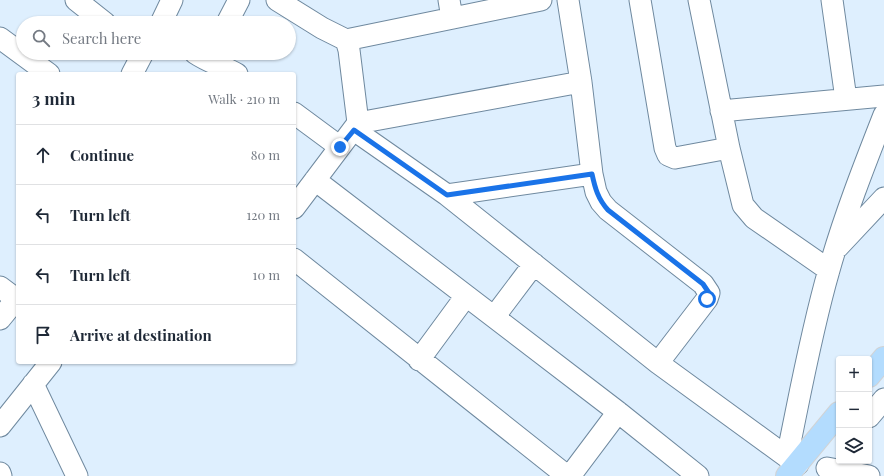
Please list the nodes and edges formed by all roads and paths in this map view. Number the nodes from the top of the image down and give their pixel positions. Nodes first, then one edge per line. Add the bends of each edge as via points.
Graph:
1 (76, 0) edge
2 (172, 0) edge
3 (239, 0) edge
4 (277, 0) edge
5 (541, 0) edge
6 (568, 0) edge
7 (640, 0) edge
8 (699, 0) edge
9 (832, 0) edge
10 (451, 9) edge
11 (96, 16) edge
12 (164, 16) edge
13 (231, 16) edge
14 (0, 38) edge
15 (346, 40) junction
16 (16, 50) edge
17 (29, 60) edge
18 (139, 60) edge
19 (203, 60) edge
20 (45, 72) edge
21 (133, 72) edge
22 (233, 72) edge
23 (581, 82) junction
24 (884, 96) edge
25 (846, 99) junction
26 (721, 111) junction
27 (296, 114) edge
28 (884, 115) edge
29 (356, 126) junction
30 (340, 147) junction
31 (729, 148) junction
32 (592, 174) junction
33 (315, 180) junction
34 (447, 195) junction
35 (884, 198) edge
36 (297, 199) edge
37 (835, 251) junction
38 (296, 261) edge
39 (534, 264) junction
40 (829, 270) junction
41 (11, 294) edge
42 (466, 296) junction
43 (494, 317) junction
44 (0, 319) edge
45 (884, 358) edge
46 (419, 360) junction
47 (658, 363) junction
48 (49, 364) edge
49 (872, 372) edge
50 (33, 384) junction
51 (884, 399) edge
52 (618, 412) junction
53 (872, 413) edge
54 (4, 414) edge
55 (836, 416) edge
56 (791, 466) edge
57 (832, 468) edge
58 (77, 476) edge
59 (567, 476) edge
60 (570, 476) edge
61 (698, 476) edge
62 (869, 476) edge

1 - 11 street
2 - 12 street
3 - 13 street
4 - 15 street
5 - 10 street
6 - 23 street
7 - 31 street via 668,155 675,158
8 - 26 street
9 - 25 street
10 - 15 street
14 - 16 street
15 - 29 street
17 - 20 street
18 - 21 street
19 - 22 street
23 - 29 street
23 - 32 street
24 - 25 street
25 - 26 street
26 - 31 street
27 - 30 street
28 - 37 street
29 - 30 street
29 - 34 street
30 - 33 street
31 - 40 street via 743,205 754,218
32 - 34 street
32 - 47 street via 596,192 608,210 703,284 709,293
33 - 36 street
33 - 42 street
34 - 39 street
35 - 37 street
37 - 40 street
38 - 46 street
39 - 43 street
39 - 47 street
40 - 56 street via 806,362
41 - 44 street
42 - 43 street
42 - 46 street
43 - 52 street
45 - 49 main road
46 - 59 street
47 - 56 street
48 - 50 street
50 - 54 street
50 - 58 street
51 - 53 street
52 - 60 street
52 - 61 street
55 - 56 main road
57 - 62 street

